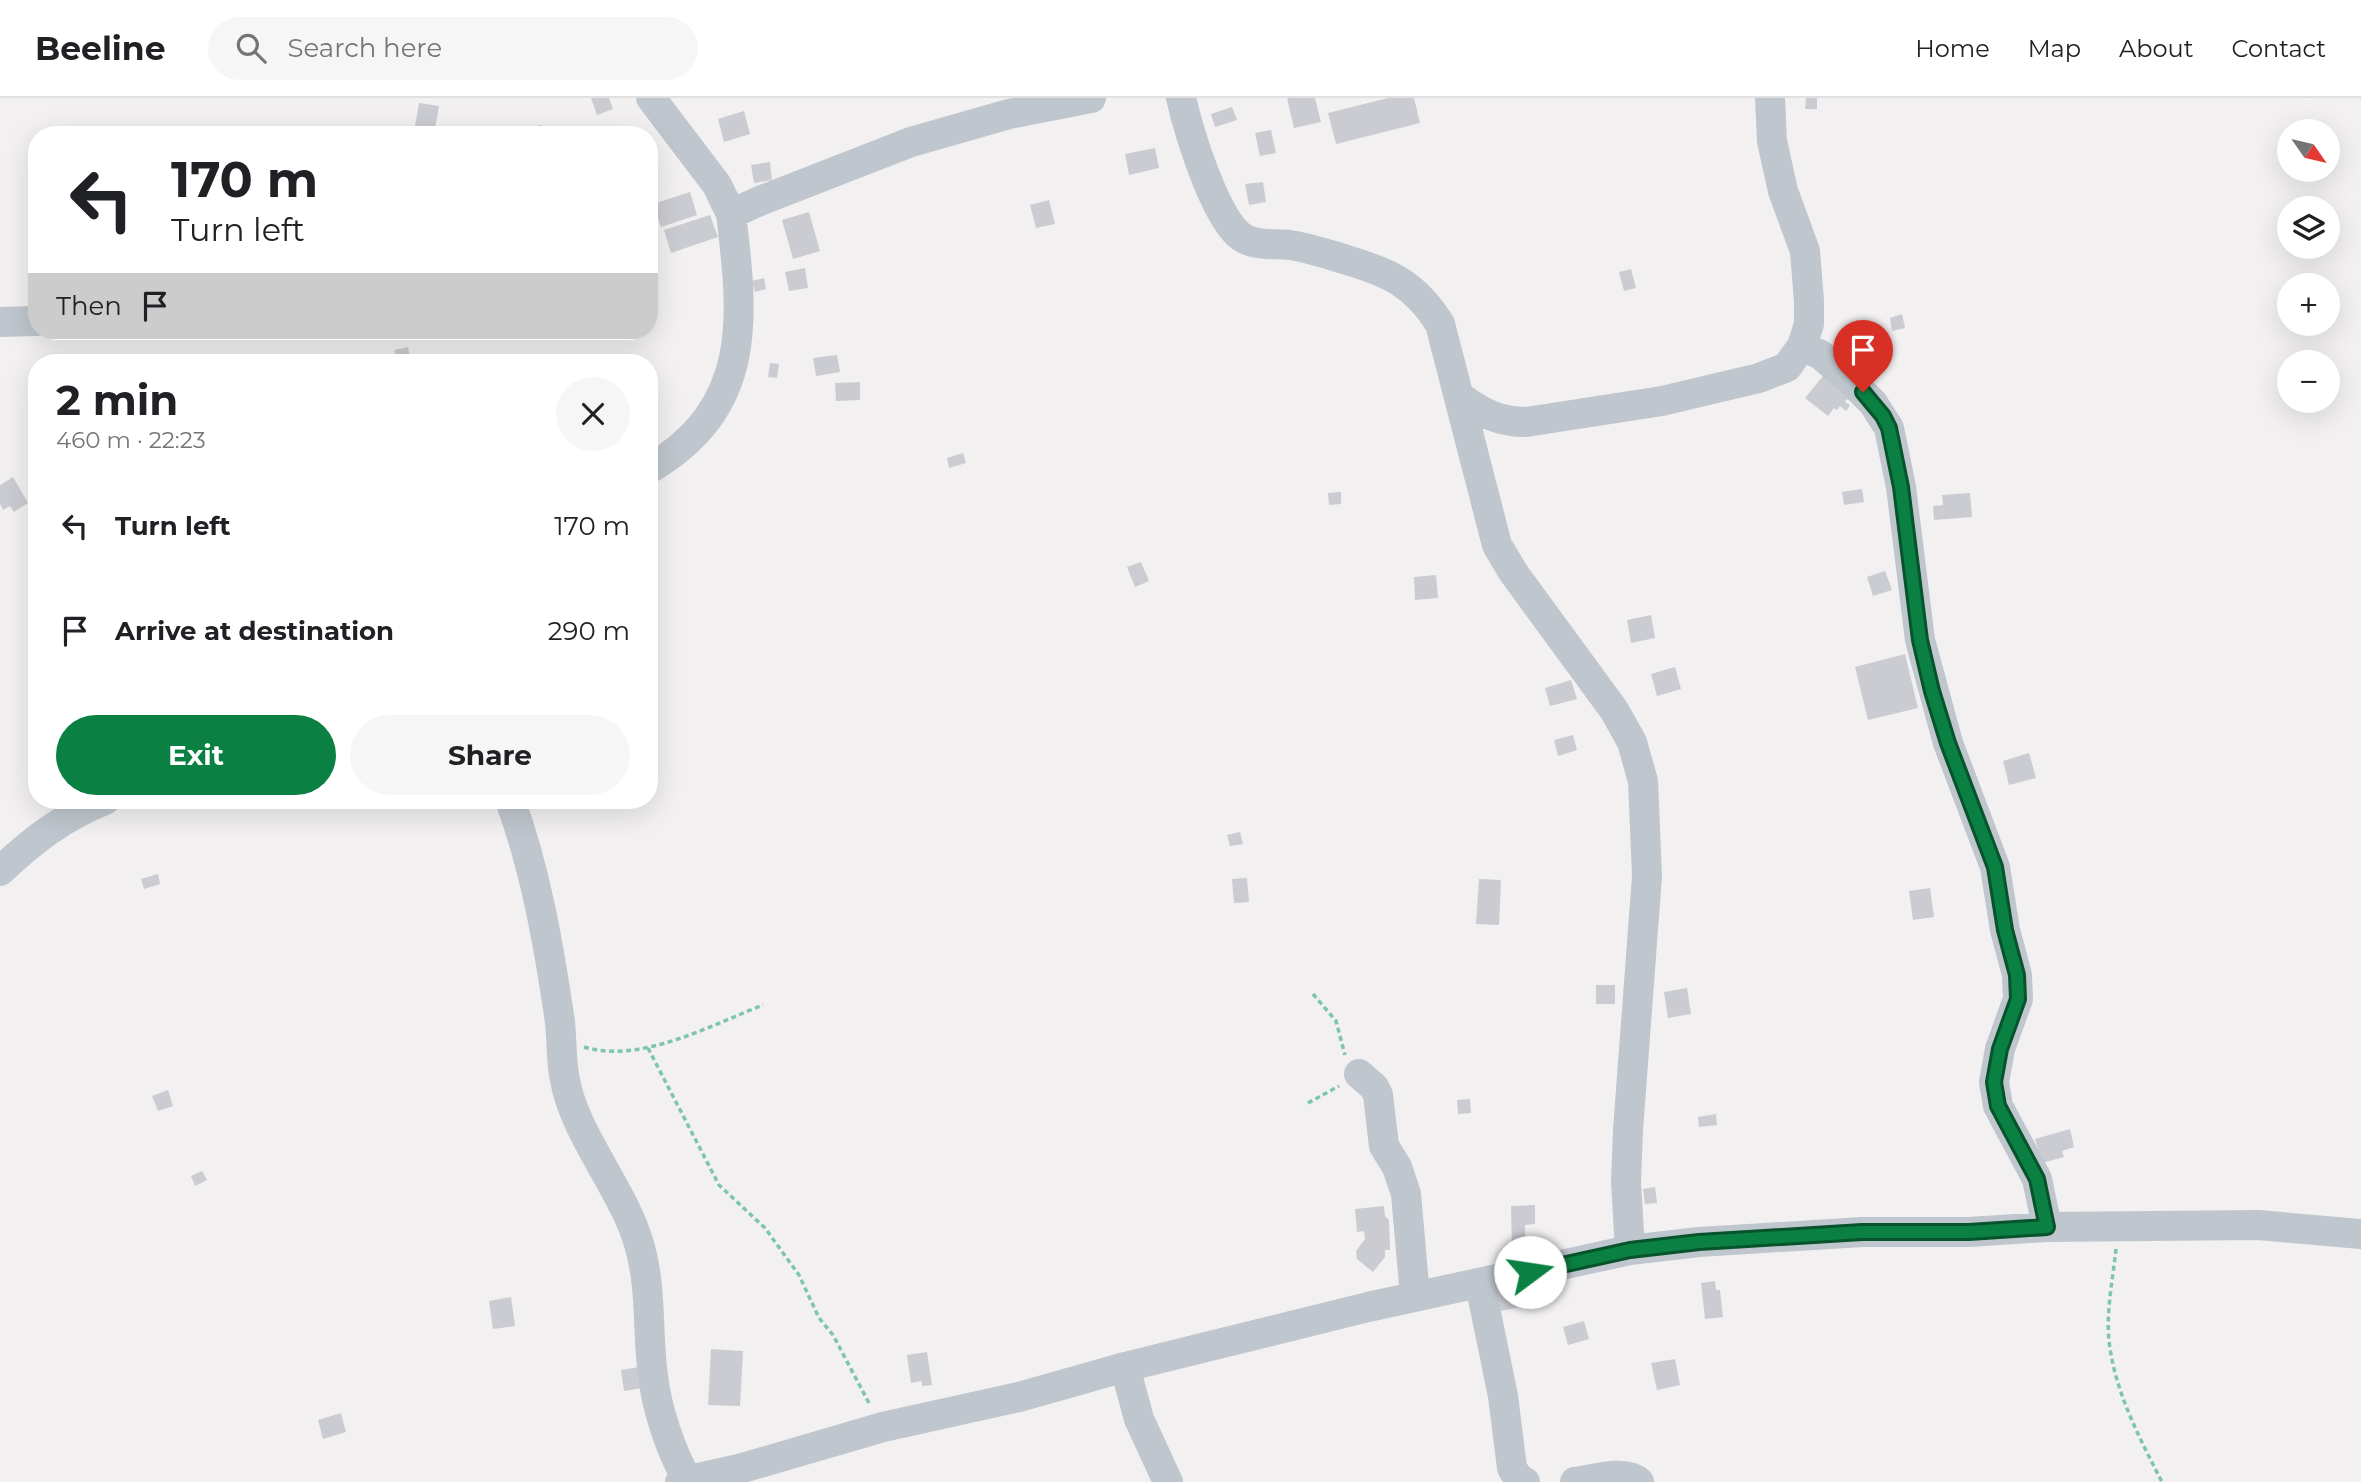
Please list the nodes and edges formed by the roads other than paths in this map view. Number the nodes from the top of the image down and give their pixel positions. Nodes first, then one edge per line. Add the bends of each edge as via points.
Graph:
1 (651, 98) edge
2 (1091, 98) edge
3 (1181, 98) edge
4 (1770, 98) edge
5 (732, 214) junction
6 (28, 321) edge
7 (0, 322) edge
8 (1802, 346) junction
9 (1461, 397) junction
10 (658, 463) edge
11 (82, 809) edge
12 (513, 809) edge
13 (0, 870) edge
14 (1359, 1074) road end
15 (2047, 1227) junction
16 (2361, 1234) edge
17 (1630, 1250) junction
18 (1480, 1284) junction
19 (1415, 1296) junction
20 (1125, 1367) junction
21 (688, 1481) edge
22 (680, 1482) edge
23 (1168, 1482) edge
24 (1525, 1482) edge
25 (1575, 1482) edge
26 (1639, 1482) edge

1 - 5 street via 717,185
2 - 5 street via 1009,114 911,142
3 - 9 street via 1199,160 1238,234 1267,245 1316,249 1398,278 1427,303 1440,324
4 - 8 street via 1772,141 1783,191 1805,251 1809,324
5 - 10 street via 738,290 733,370 721,401 686,444
6 - 7 street
8 - 9 street via 1787,367 1759,377 1662,401 1553,418 1505,422
8 - 15 street via 1821,355 1852,382 1874,403 1889,428 1920,640 1948,743 1995,867 2017,975 2018,999 1994,1082 1998,1106 2037,1179
9 - 17 street via 1497,545 1614,710 1632,741 1643,781 1647,876 1628,1130
11 - 13 street via 49,829
12 - 21 street via 536,886 565,1081 639,1243 649,1290 653,1379 667,1436
14 - 19 street via 1378,1095 1384,1146 1406,1194
15 - 16 street via 2258,1225
15 - 17 street via 1862,1232
17 - 18 street
18 - 19 street
18 - 24 street via 1512,1468
19 - 20 street
20 - 21 street
20 - 23 street via 1139,1419
21 - 22 street
25 - 26 street via 1621,1476

